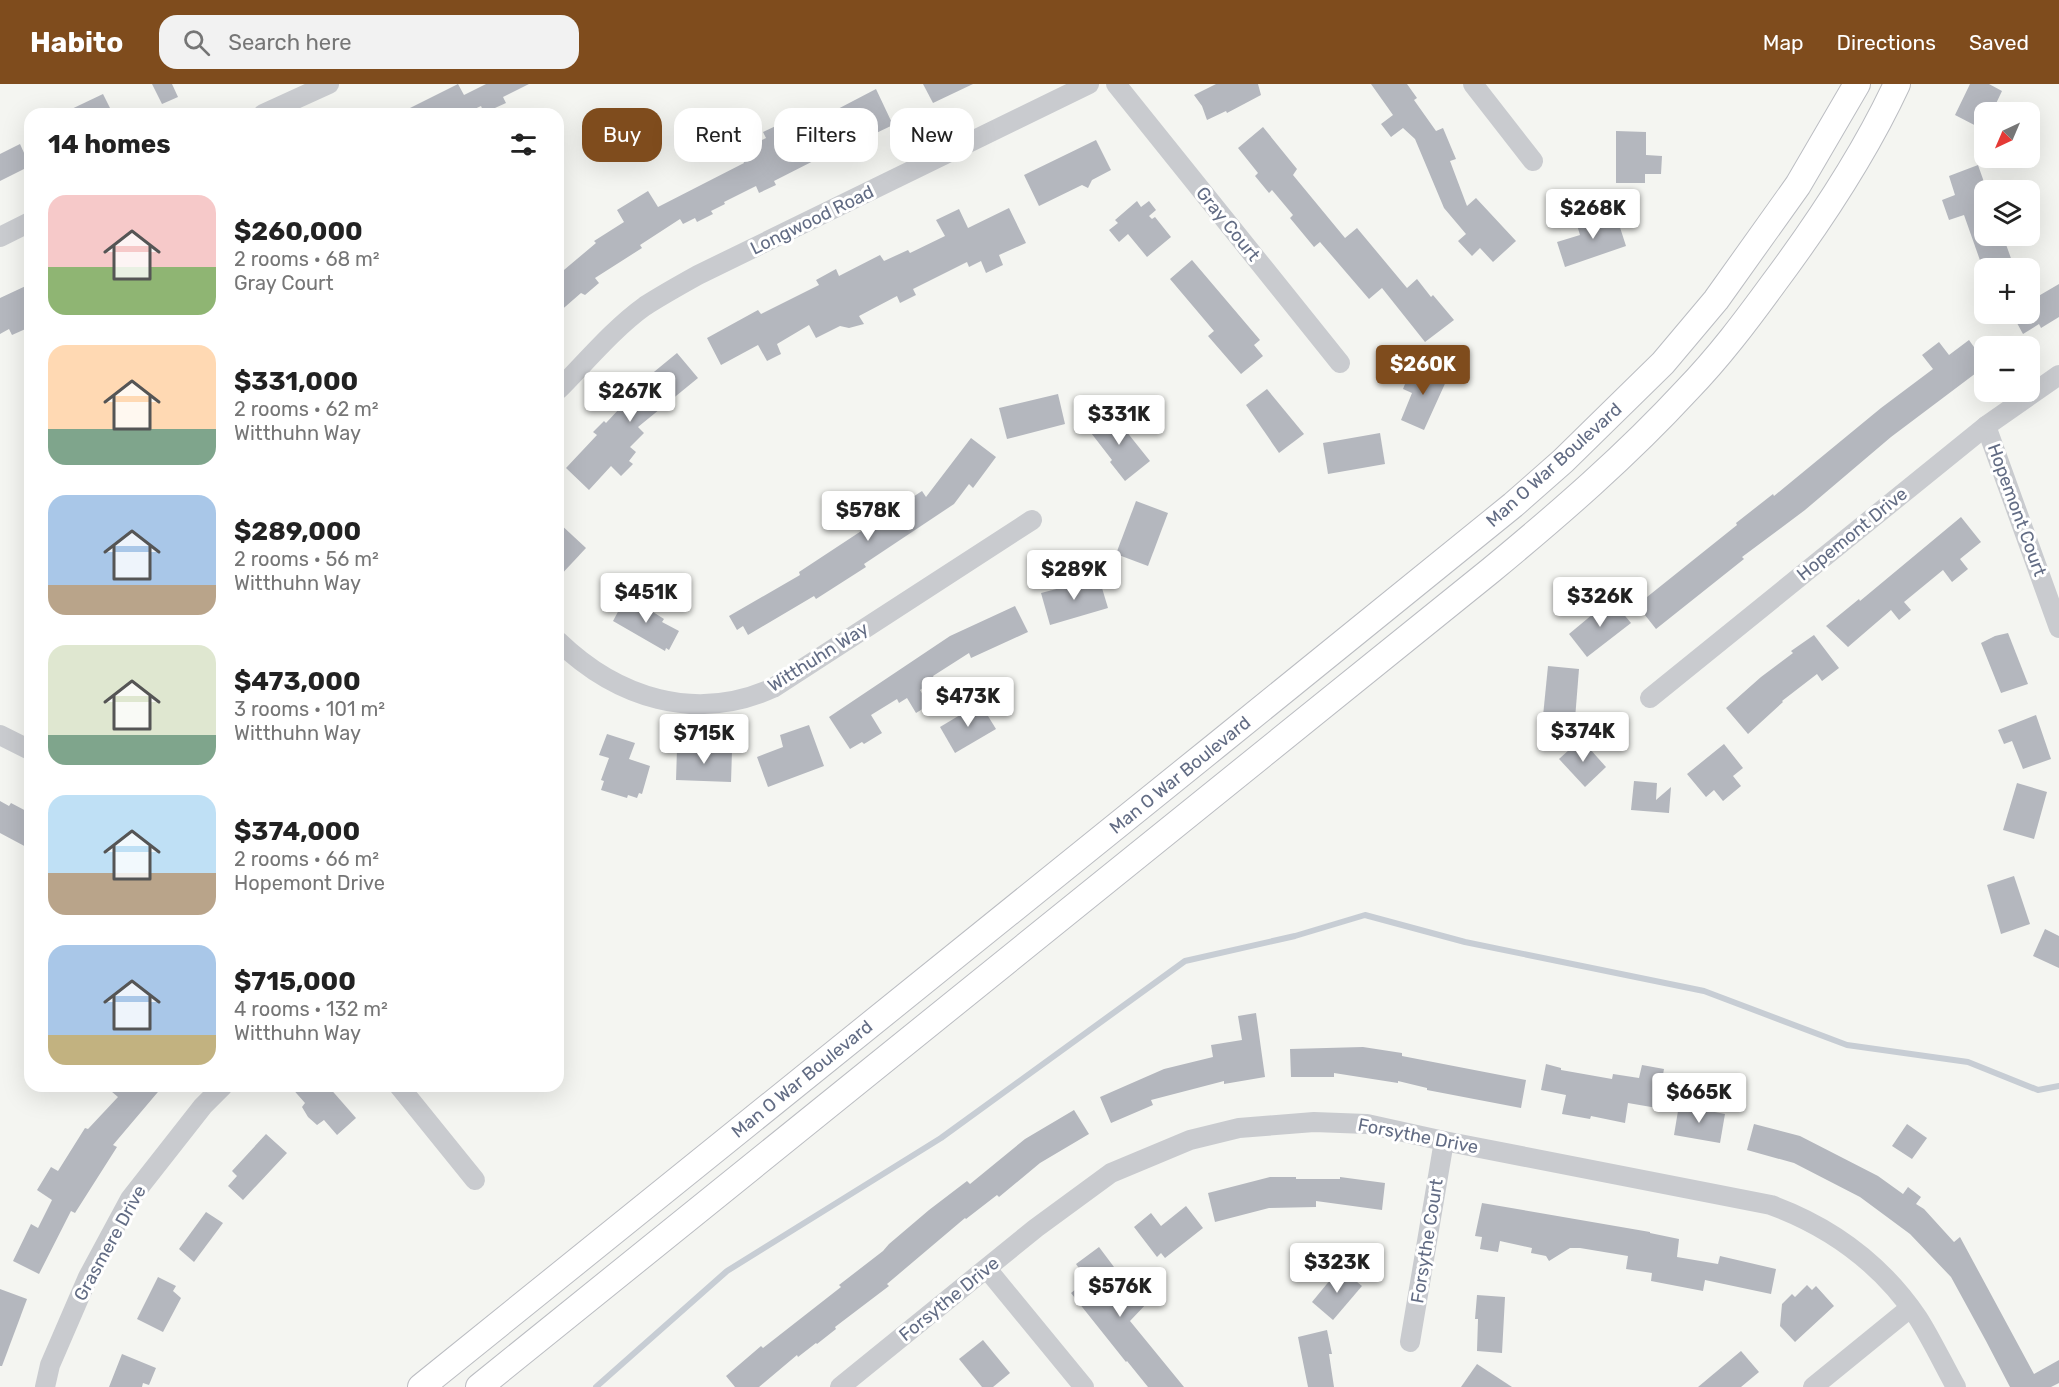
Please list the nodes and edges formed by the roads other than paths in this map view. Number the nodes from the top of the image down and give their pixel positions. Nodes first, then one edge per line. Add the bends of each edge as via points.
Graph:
1 (329, 84) edge
2 (1089, 84) edge
3 (1116, 84) edge
4 (1473, 84) edge
5 (1857, 84) edge
6 (1897, 84) edge
7 (276, 108) edge
8 (1533, 161) dead end
9 (24, 225) edge
10 (0, 237) edge
11 (1340, 363) dead end
12 (2059, 375) edge
13 (564, 384) edge
14 (1986, 426) junction
15 (1032, 520) dead end
16 (2059, 628) edge
17 (564, 646) edge
18 (1650, 698) dead end
19 (0, 735) edge
20 (24, 747) edge
21 (217, 1092) edge
22 (404, 1092) edge
23 (1444, 1141) junction
24 (475, 1180) dead end
25 (987, 1269) junction
26 (1910, 1308) junction
27 (1410, 1342) dead end
28 (45, 1387) edge
29 (421, 1387) edge
30 (479, 1387) edge
31 (840, 1387) edge
32 (1084, 1387) edge
33 (1813, 1387) edge
34 (1956, 1387) edge

1 - 7 street
2 - 13 street, Longwood Road via 669,291 618,329
3 - 11 street, Gray Court
4 - 8 street
5 - 29 main road, Man O War Boulevard via 1798,185 1716,300 1663,363 1563,461
6 - 30 main road, Man O War Boulevard via 1813,231 1730,342 1688,390 1556,517
9 - 10 street
12 - 14 street, Hopemont Drive
14 - 16 street, Hopemont Court
14 - 18 street, Hopemont Drive
15 - 17 street, Witthuhn Way via 758,694 709,705 659,699 602,677
19 - 20 street
21 - 28 street, Grasmere Drive via 130,1199 88,1277 50,1365
22 - 24 street
23 - 25 street, Forsythe Drive via 1366,1124 1314,1122 1239,1128 1190,1140 1111,1173
23 - 26 street, Forsythe Drive via 1779,1208 1825,1229 1851,1248 1883,1275
23 - 27 street, Forsythe Court
25 - 31 street, Forsythe Drive
25 - 32 street
26 - 33 street
26 - 34 street, Forsythe Drive

